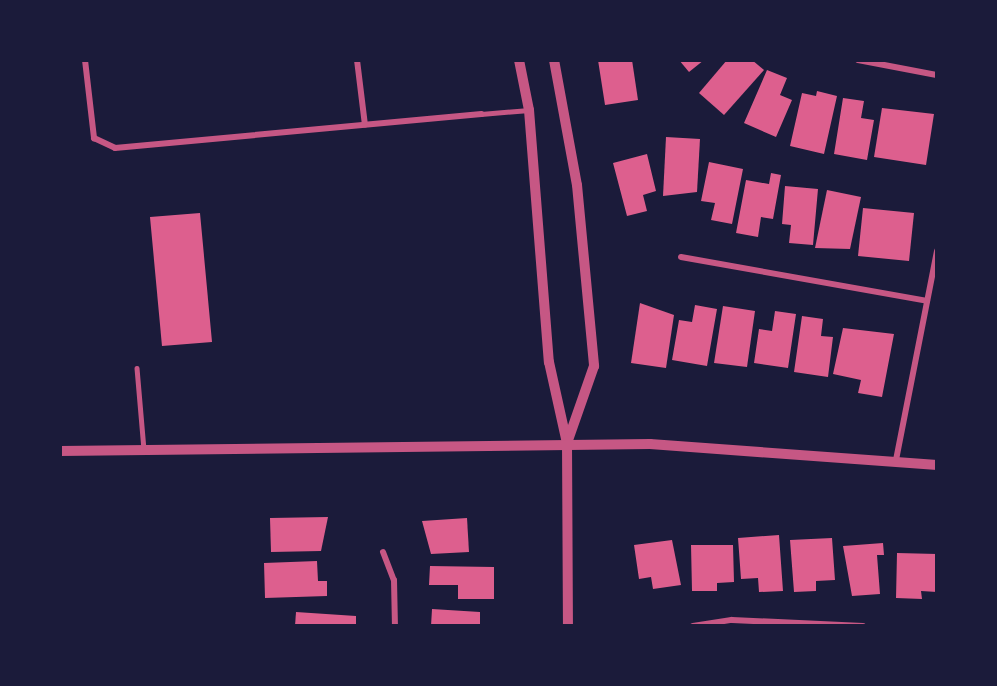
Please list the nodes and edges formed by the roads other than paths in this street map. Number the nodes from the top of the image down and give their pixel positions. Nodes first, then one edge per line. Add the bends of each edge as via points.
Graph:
1 (85, 60) edge
2 (357, 60) edge
3 (519, 60) edge
4 (554, 60) edge
5 (858, 60) edge
6 (937, 75) edge
7 (529, 110) junction
8 (481, 114) joint
9 (365, 124) junction
10 (937, 251) edge
11 (681, 257) dead end
12 (927, 301) junction
13 (137, 368) dead end
14 (567, 443) junction
15 (144, 450) junction
16 (60, 451) edge
17 (896, 460) junction
18 (937, 465) edge
19 (383, 552) dead end
20 (797, 624) edge
21 (88, 626) edge
22 (123, 626) edge
23 (395, 626) edge
24 (568, 626) edge
25 (693, 626) edge
26 (863, 626) edge

1 - 9 street via 91,127 102,146 115,148
2 - 9 street
3 - 7 street
4 - 14 street via 577,185 594,366
5 - 6 street
7 - 8 lane
7 - 14 street via 549,362
8 - 9 street
10 - 12 street
11 - 12 street
12 - 17 street
13 - 15 lane
14 - 15 street
14 - 17 street via 722,446
14 - 24 street
15 - 16 street
17 - 18 street
19 - 23 street via 394,580
20 - 25 street via 732,620
20 - 26 street
21 - 22 lane

